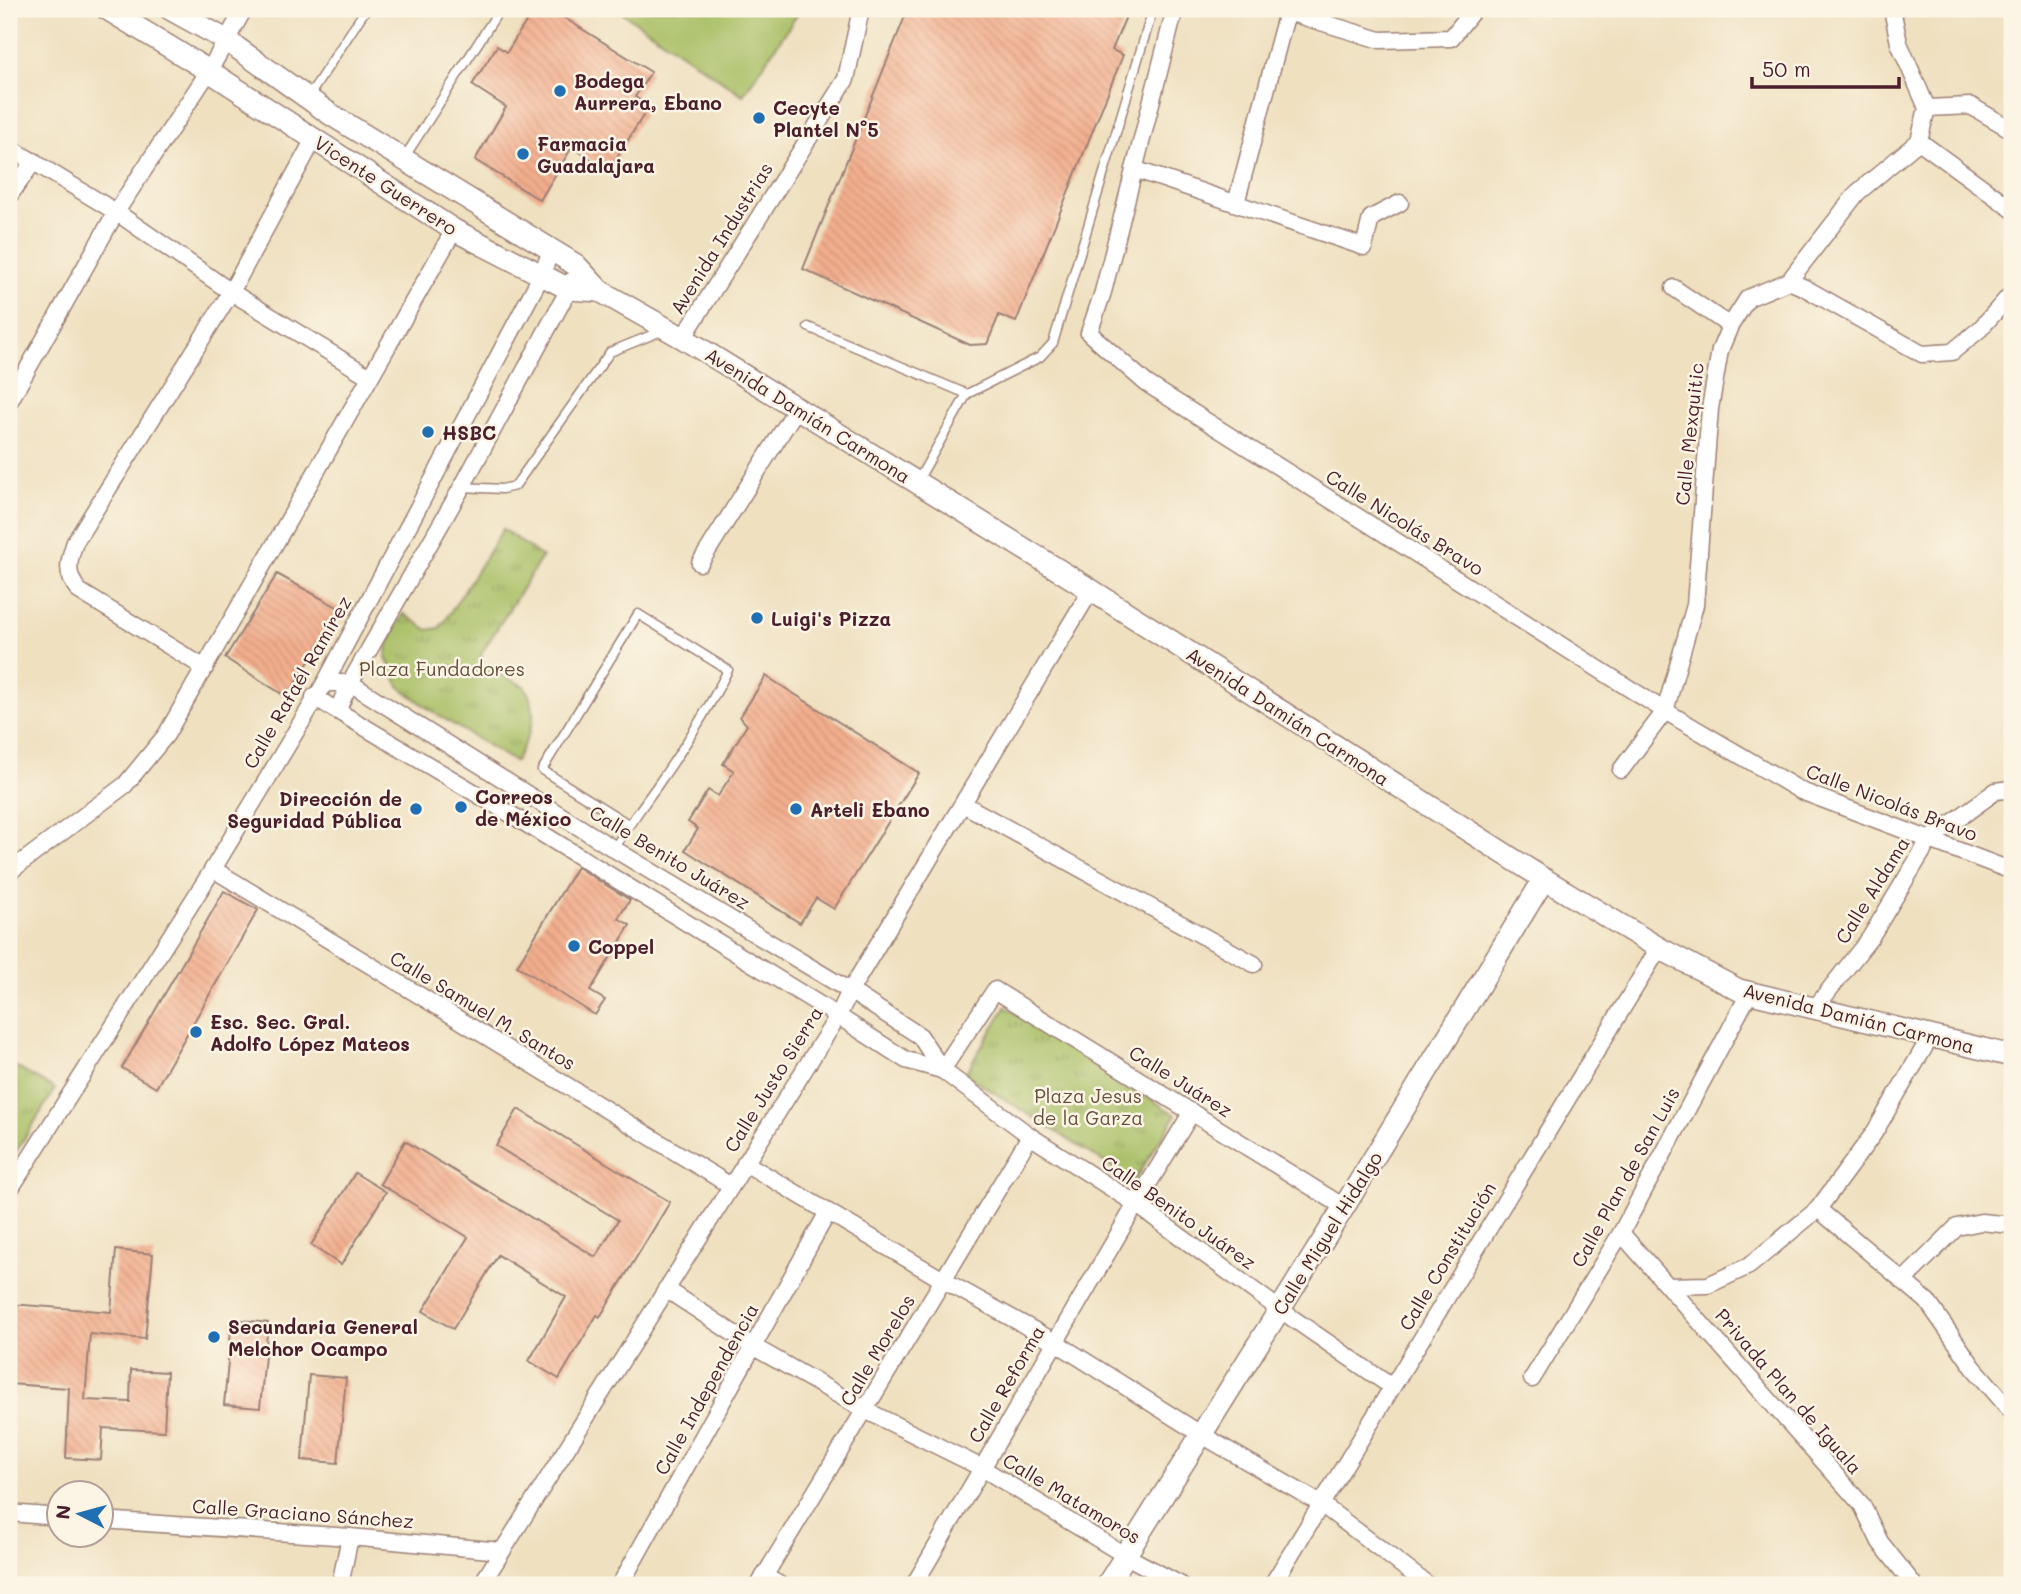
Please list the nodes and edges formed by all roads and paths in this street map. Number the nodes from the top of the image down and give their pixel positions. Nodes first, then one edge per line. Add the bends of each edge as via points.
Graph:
1 (107, 9) edge
2 (170, 9) edge
3 (244, 9) edge
4 (366, 9) edge
5 (500, 9) edge
6 (861, 9) edge
7 (1153, 9) edge
8 (1175, 9) edge
9 (1474, 9) edge
10 (1892, 9) edge
11 (1282, 10) edge
12 (226, 40) junction
13 (209, 71) junction
14 (307, 98) junction
15 (1927, 108) junction
16 (2012, 130) edge
17 (314, 139) junction
18 (1919, 141) junction
19 (9, 146) edge
20 (404, 158) junction
21 (34, 161) junction
22 (1134, 169) junction
23 (9, 196) edge
24 (1236, 203) junction
25 (1400, 203) dead end
26 (2012, 209) edge
27 (116, 212) junction
28 (454, 230) junction
29 (551, 251) junction
30 (576, 265) junction
31 (541, 276) junction
32 (1789, 281) junction
33 (1674, 288) dead end
34 (569, 289) junction
35 (600, 291) junction
36 (231, 292) junction
37 (2012, 293) edge
38 (1730, 326) junction
39 (808, 327) dead end
40 (676, 333) junction
41 (370, 377) junction
42 (967, 394) junction
43 (9, 402) edge
44 (797, 408) junction
45 (917, 482) junction
46 (462, 487) junction
47 (700, 564) dead end
48 (1091, 590) junction
49 (205, 668) junction
50 (325, 683) junction
51 (350, 683) junction
52 (314, 697) junction
53 (338, 709) junction
54 (1665, 712) junction
55 (1621, 770) dead end
56 (2012, 789) edge
57 (520, 791) junction
58 (963, 804) junction
59 (507, 812) junction
60 (628, 824) junction
61 (1930, 839) junction
62 (614, 849) junction
63 (213, 869) junction
64 (2012, 871) edge
65 (9, 872) edge
66 (1544, 879) junction
67 (1659, 948) junction
68 (1254, 964) dead end
69 (850, 991) junction
70 (1750, 992) junction
71 (1815, 1008) junction
72 (838, 1016) junction
73 (1931, 1036) junction
74 (2012, 1056) edge
75 (942, 1070) junction
76 (1192, 1112) junction
77 (1030, 1136) junction
78 (745, 1163) junction
79 (731, 1186) junction
80 (9, 1191) edge
81 (1136, 1204) junction
82 (1344, 1207) junction
83 (1818, 1209) junction
84 (828, 1212) junction
85 (2012, 1225) edge
86 (1621, 1233) junction
87 (943, 1280) junction
88 (1903, 1281) junction
89 (1668, 1286) junction
90 (666, 1289) junction
91 (1279, 1309) junction
92 (1055, 1342) junction
93 (754, 1347) junction
94 (1532, 1379) dead end
95 (1392, 1387) junction
96 (865, 1410) junction
97 (2012, 1412) edge
98 (1202, 1435) junction
99 (982, 1468) junction
100 (1321, 1504) junction
101 (9, 1513) edge
102 (46, 1516) edge
103 (116, 1521) edge
104 (350, 1536) junction
105 (501, 1551) junction
106 (1126, 1556) junction
107 (762, 1581) edge
108 (340, 1585) edge
109 (481, 1585) edge
110 (620, 1585) edge
111 (780, 1585) edge
112 (914, 1585) edge
113 (1107, 1585) edge
114 (1181, 1585) edge
115 (1272, 1585) edge
116 (1429, 1585) edge
117 (1914, 1585) edge

1 - 13 street, Vicente Guerrero
2 - 12 street, Vicente Guerrero
3 - 12 street
4 - 14 lane
5 - 20 lane
6 - 40 street, Avenida Industrias via 845,79
7 - 42 lane via 1053,343 1040,357
8 - 22 street, Calle Nicolás Bravo
9 - 11 street via 1451,38 1380,40
10 - 15 street via 1899,43
11 - 24 street
12 - 13 street
12 - 14 street, Vicente Guerrero
13 - 17 street, Vicente Guerrero
13 - 27 street
14 - 20 street, Vicente Guerrero
15 - 16 street via 1971,106
15 - 18 street
17 - 28 street, Vicente Guerrero
17 - 36 street
18 - 26 street
18 - 32 street, Calle Mexquitic via 1857,193
19 - 21 street
20 - 29 street, Vicente Guerrero
21 - 23 street
21 - 27 street
22 - 24 street
22 - 54 street, Calle Nicolás Bravo via 1090,333 1146,383
24 - 25 street via 1364,247 1371,218
27 - 36 street
27 - 43 street
28 - 31 street, Vicente Guerrero
28 - 41 street
29 - 30 street, Vicente Guerrero
29 - 31 street, Calle Rafaél Ramírez
30 - 34 street
30 - 35 street, Avenida Damián Carmona
31 - 34 street, Vicente Guerrero
31 - 50 street, Calle Rafaél Ramírez
32 - 37 street via 1922,354 1952,352
32 - 38 street, Calle Mexquitic via 1748,298
33 - 38 street
34 - 35 street, Avenida Damián Carmona
34 - 46 street
35 - 40 street, Avenida Damián Carmona
36 - 41 street
36 - 49 street via 75,542 67,563 70,580 79,591
38 - 54 street, Calle Mexquitic via 1720,349 1710,409 1695,605
39 - 42 lane
40 - 44 street, Avenida Damián Carmona
40 - 46 lane via 610,352 515,486
41 - 49 street
42 - 45 lane
44 - 45 street, Avenida Damián Carmona
44 - 47 street
45 - 48 street, Avenida Damián Carmona
46 - 51 street
48 - 58 street, Calle Justo Sierra
48 - 66 street, Avenida Damián Carmona
49 - 65 street via 166,736 125,785
50 - 51 street
50 - 52 street, Calle Rafaél Ramírez
51 - 53 street
51 - 57 street, Calle Benito Juárez
52 - 53 street, Calle Benito Juárez
52 - 63 street, Calle Rafaél Ramírez
53 - 59 street, Calle Benito Juárez
54 - 55 street, Calle Mexquitic
54 - 61 street, Calle Nicolás Bravo via 1801,791
56 - 61 street, Calle Aldama via 1996,791
57 - 59 street
57 - 62 street, Calle Benito Juárez
58 - 68 street
58 - 69 street, Calle Justo Sierra
59 - 72 street, Calle Benito Juárez
60 - 60 lane via 542,771 638,614 729,670
60 - 62 lane
61 - 64 street, Calle Nicolás Bravo
61 - 71 street, Calle Aldama via 1870,938
62 - 69 street, Calle Benito Juárez
63 - 79 street, Calle Samuel M. Santos
63 - 80 street, Calle Rafaél Ramírez
66 - 67 street, Avenida Damián Carmona
66 - 82 street, Calle Miguel Hidalgo
67 - 70 street, Avenida Damián Carmona
67 - 95 street, Calle Constitución
69 - 72 street, Calle Justo Sierra
69 - 75 street, Calle Benito Juárez via 920,1036
70 - 71 street, Avenida Damián Carmona
70 - 86 street, Calle Plan de San Luis
71 - 73 street, Avenida Damián Carmona
72 - 75 street, Calle Benito Juárez via 905,1060
72 - 78 street, Calle Justo Sierra
73 - 74 street, Avenida Damián Carmona
73 - 83 street via 1874,1133
75 - 76 street, Calle Juárez via 995,990
75 - 77 street, Calle Benito Juárez
76 - 81 street, Calle Reforma
76 - 82 street, Calle Juárez
77 - 81 street, Calle Benito Juárez
77 - 87 street, Calle Morelos
78 - 79 street, Calle Justo Sierra
78 - 84 street
79 - 90 street, Calle Justo Sierra
81 - 91 street, Calle Benito Juárez
81 - 92 street, Calle Reforma
82 - 91 street, Calle Miguel Hidalgo
83 - 88 street
83 - 89 street via 1749,1266 1708,1284
84 - 87 street
84 - 93 street, Calle Independencia
85 - 88 street via 1981,1222 1957,1227
86 - 89 street, Privada Plan de Iguala
86 - 94 street, Calle Plan de San Luis
87 - 92 street
87 - 96 street, Calle Morelos
88 - 97 street via 1927,1301
89 - 117 street, Privada Plan de Iguala via 1862,1505 1880,1542
90 - 93 street, Calle Matamoros
90 - 105 street, Calle Justo Sierra
91 - 95 street, Calle Benito Juárez
91 - 98 street, Calle Miguel Hidalgo
92 - 98 street
92 - 99 street, Calle Reforma
93 - 96 street, Calle Matamoros
93 - 110 street, Calle Independencia
95 - 100 street, Calle Constitución
96 - 99 street, Calle Matamoros
96 - 107 street, Calle Morelos
98 - 100 street
98 - 106 street, Calle Miguel Hidalgo
99 - 106 street, Calle Matamoros
99 - 112 street, Calle Reforma
100 - 115 street, Calle Constitución
100 - 116 street
101 - 102 street
103 - 104 street, Calle Graciano Sánchez
104 - 105 street, Calle Graciano Sánchez
104 - 108 street
105 - 109 street, Calle Justo Sierra
106 - 113 street, Calle Miguel Hidalgo
106 - 114 street, Calle Matamoros
107 - 111 street

